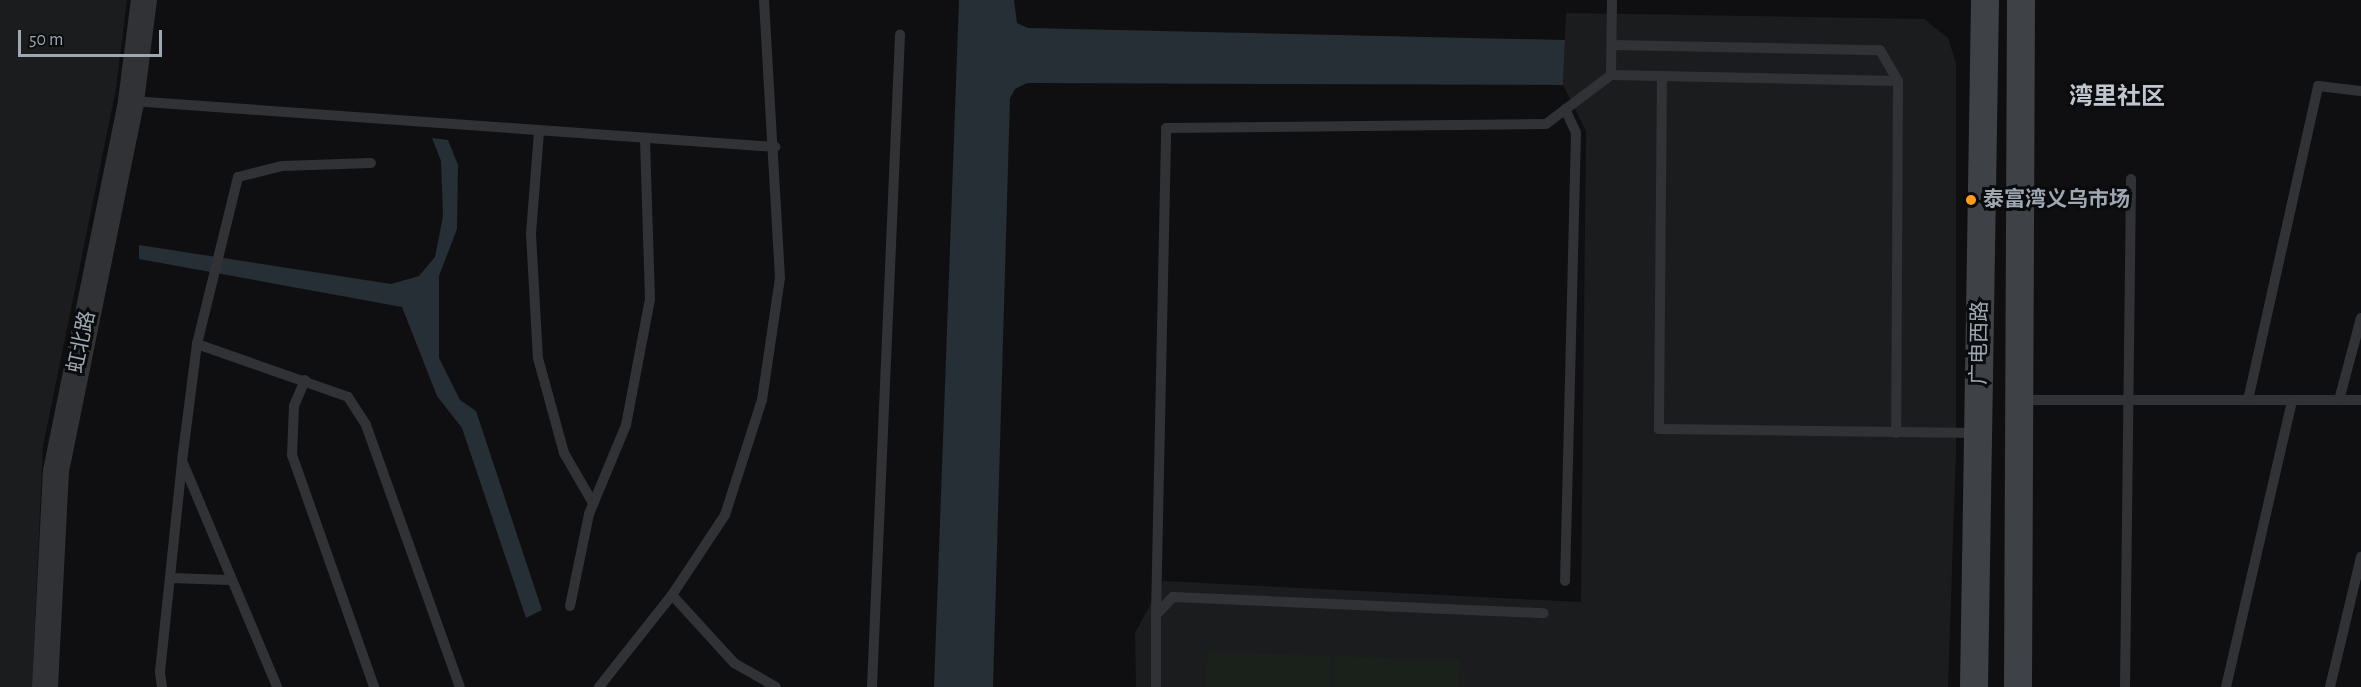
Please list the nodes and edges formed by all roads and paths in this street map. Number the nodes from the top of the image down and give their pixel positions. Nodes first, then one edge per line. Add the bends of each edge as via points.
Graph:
1 (144, 0) edge
2 (764, 0) edge
3 (1612, 0) edge
4 (1985, 0) edge
5 (2021, 0) edge
6 (900, 35) dead end
7 (1612, 45) junction
8 (1611, 75) junction
9 (1662, 76) junction
10 (1898, 81) junction
11 (2361, 91) edge
12 (131, 101) junction
13 (1565, 109) junction
14 (539, 132) junction
15 (645, 139) junction
16 (775, 147) junction
17 (371, 163) dead end
18 (2131, 179) dead end
19 (2361, 318) edge
20 (197, 344) junction
21 (305, 380) junction
22 (2020, 400) junction
23 (2128, 400) junction
24 (2248, 400) junction
25 (2292, 400) junction
26 (2339, 400) junction
27 (2361, 400) edge
28 (1896, 433) junction
29 (1978, 433) junction
30 (182, 460) junction
31 (593, 503) junction
32 (2361, 557) edge
33 (170, 578) junction
34 (230, 580) junction
35 (1565, 581) dead end
36 (672, 595) junction
37 (570, 606) dead end
38 (1544, 613) dead end
39 (1156, 615) junction
40 (45, 687) edge
41 (162, 687) edge
42 (277, 687) edge
43 (374, 687) edge
44 (460, 687) edge
45 (599, 687) edge
46 (776, 687) edge
47 (872, 687) edge
48 (1156, 687) edge
49 (1974, 687) edge
50 (2018, 687) edge
51 (2125, 687) edge
52 (2226, 687) edge
53 (2330, 687) edge

1 - 12 street, 虹北路
2 - 16 lane
3 - 7 lane
4 - 29 main road, 广电西路
5 - 22 main road, 广电西路
6 - 47 lane
7 - 8 lane
7 - 10 lane via 1880,50
8 - 9 lane
8 - 13 lane
9 - 10 lane
9 - 28 lane via 1659,429
10 - 28 lane
11 - 24 lane via 2318,86
12 - 14 lane
12 - 40 street, 虹北路 via 56,471
13 - 35 lane via 1576,133
13 - 39 lane via 1546,124 1166,128
14 - 15 lane
14 - 31 lane via 531,234 538,358 564,453
15 - 16 lane
15 - 31 lane via 650,299 626,425
16 - 36 lane via 780,278 762,400 725,515
17 - 20 lane via 282,166 238,177
18 - 23 lane
19 - 26 lane
20 - 21 lane
20 - 30 lane
21 - 43 lane via 294,405 292,455
21 - 44 lane via 348,397 366,425
22 - 23 lane
22 - 50 main road, 广电西路
23 - 24 lane
23 - 51 lane
24 - 25 lane
25 - 26 lane
25 - 52 lane
26 - 27 lane
28 - 29 lane
29 - 49 main road, 广电西路
30 - 33 lane
30 - 34 lane
31 - 37 lane
32 - 53 lane
33 - 34 lane
33 - 41 lane
34 - 42 lane
36 - 45 lane
36 - 46 lane via 734,663
38 - 39 lane via 1173,597
39 - 48 lane

